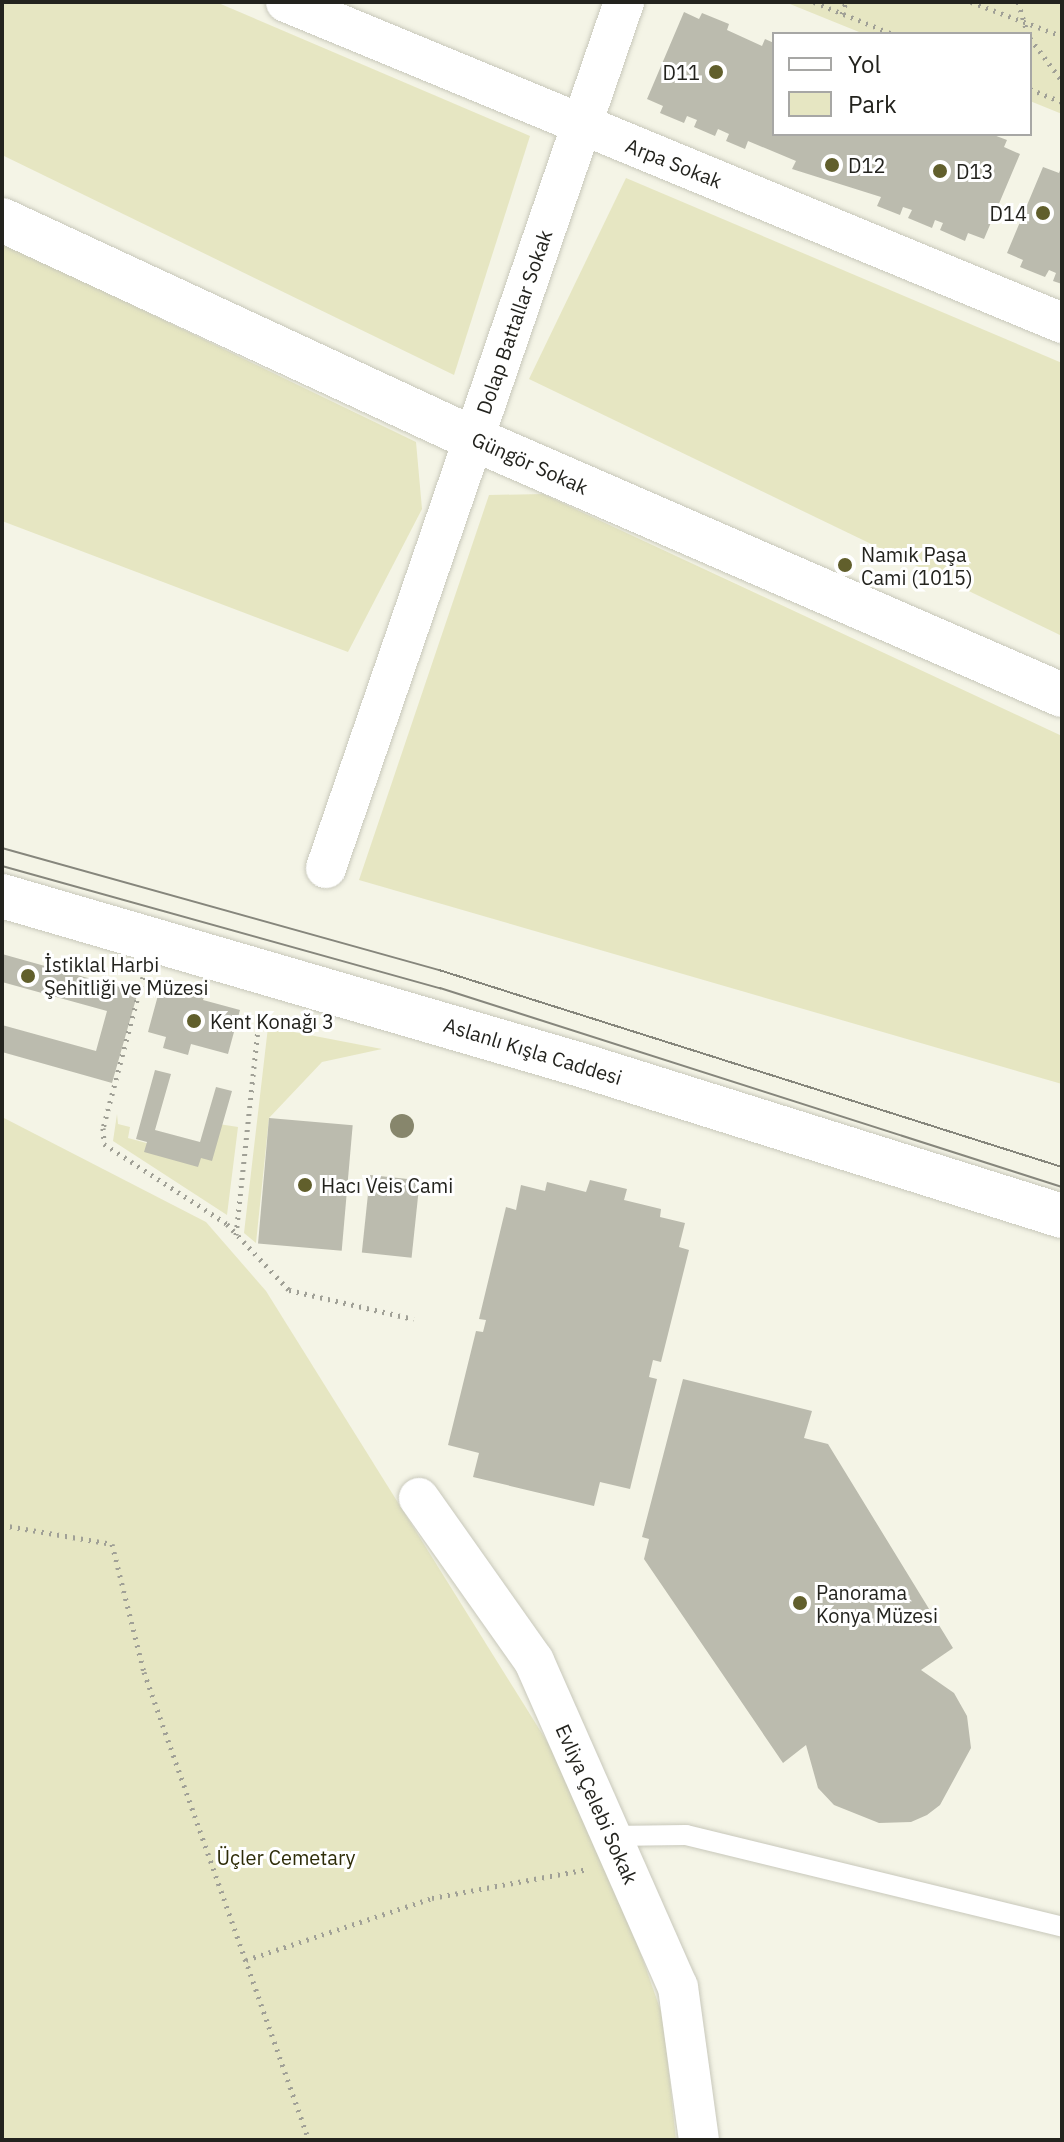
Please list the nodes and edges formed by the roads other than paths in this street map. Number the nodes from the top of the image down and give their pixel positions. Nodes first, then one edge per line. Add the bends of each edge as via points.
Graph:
1 (286, 2) edge
2 (624, 2) edge
3 (582, 125) junction
4 (2, 220) edge
5 (1062, 323) edge
6 (474, 439) junction
7 (1062, 695) edge
8 (326, 868) dead end
9 (2, 896) edge
10 (1062, 1216) edge
11 (419, 1498) dead end
12 (617, 1849) junction
13 (1062, 1927) edge
14 (699, 2140) edge

1 - 3 street, Arpa Sokak
2 - 3 street, Dolap Battallar Sokak
3 - 5 street, Arpa Sokak
3 - 6 street, Dolap Battallar Sokak
4 - 6 main road, Güngör Sokak
6 - 7 main road, Güngör Sokak
6 - 8 street, Dolap Battallar Sokak
9 - 10 main road, Aslanlı Kışla Caddesi via 565,1060
11 - 12 street, Evliya Çelebi Sokak via 534,1661
12 - 13 lane via 686,1835
12 - 14 street, Evliya Çelebi Sokak via 678,1987

